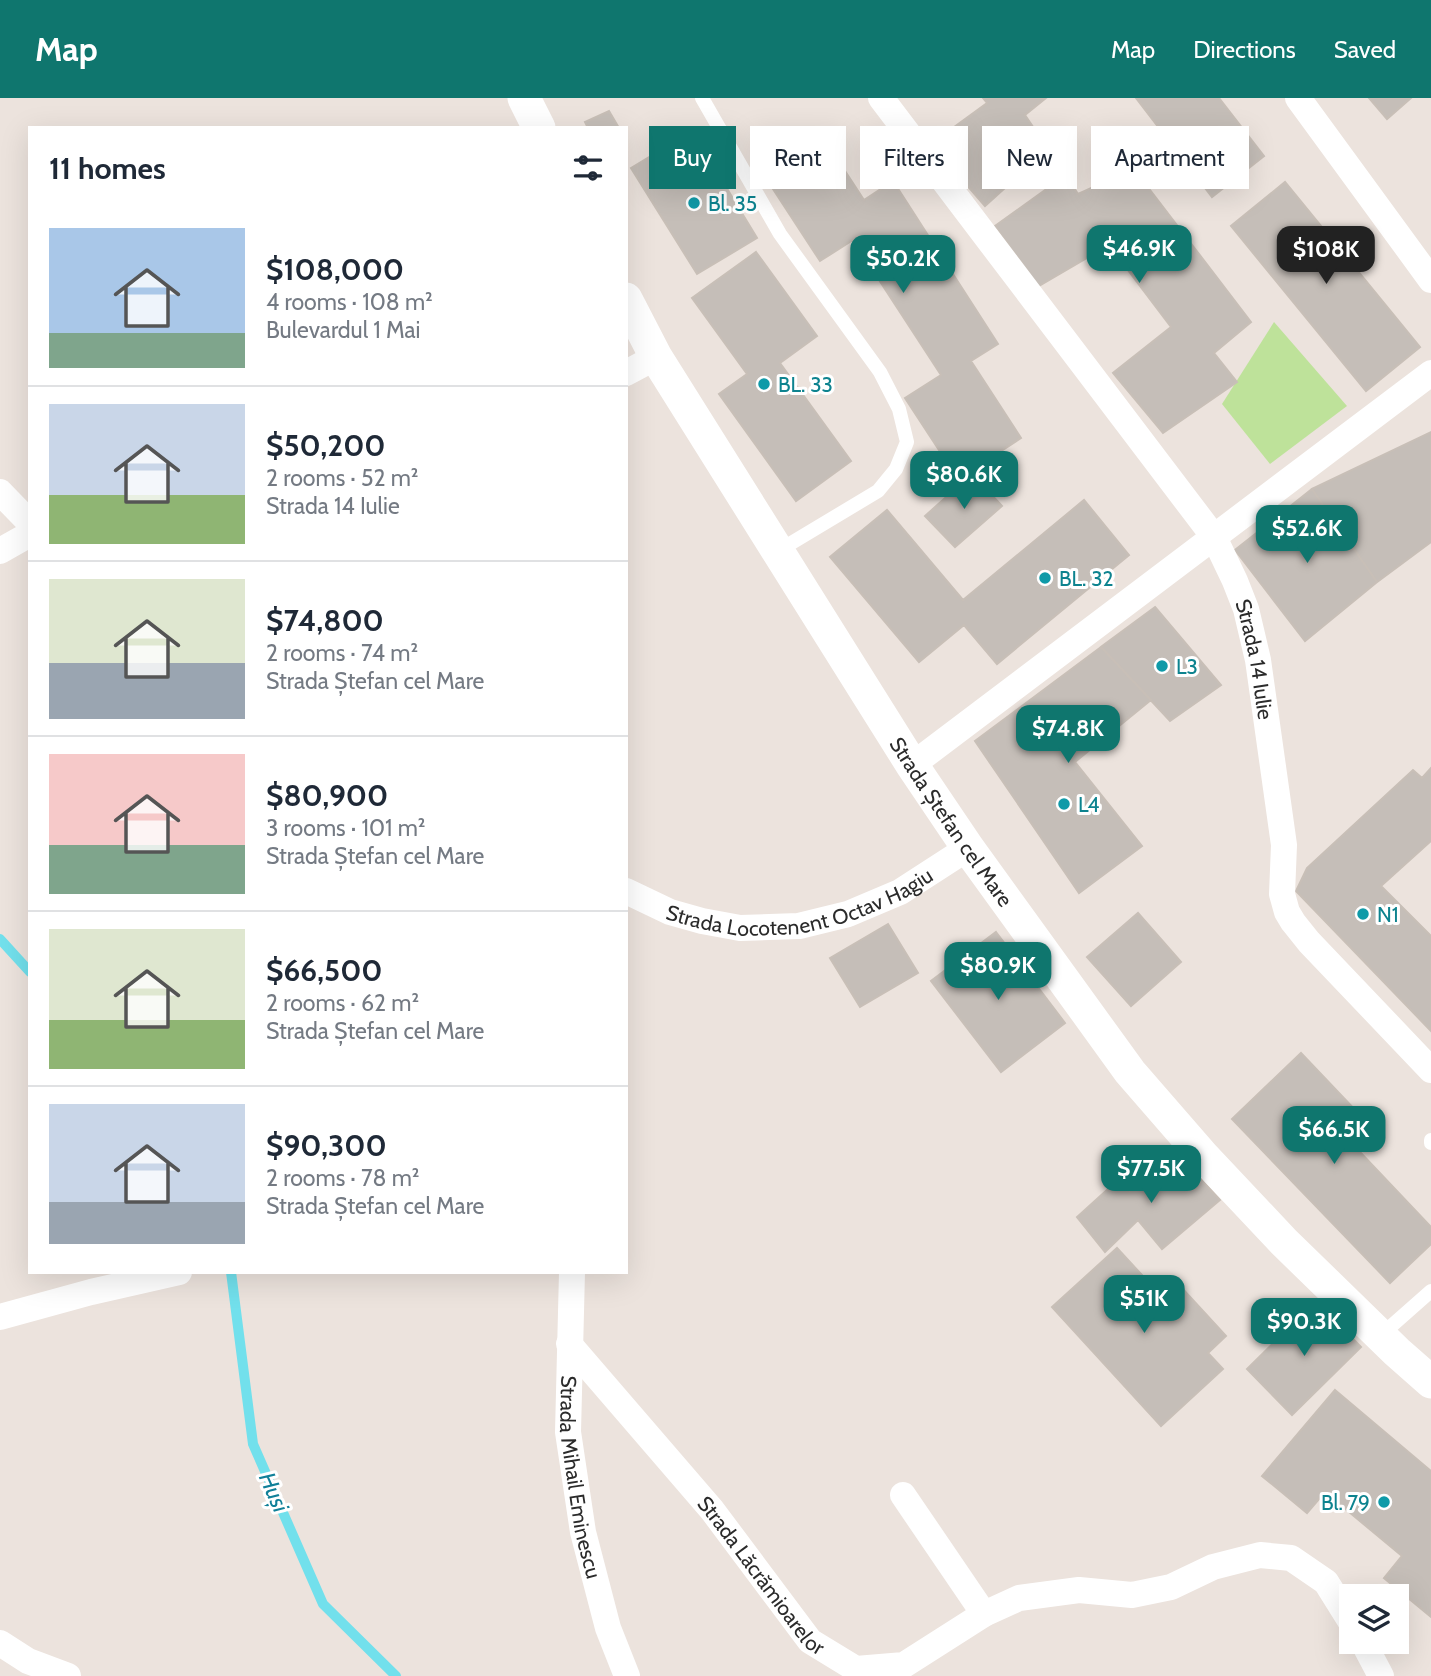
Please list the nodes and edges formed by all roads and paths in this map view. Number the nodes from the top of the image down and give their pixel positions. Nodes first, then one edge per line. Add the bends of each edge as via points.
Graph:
1 (702, 98) edge
2 (881, 98) edge
3 (1298, 98) edge
4 (1431, 280) edge
5 (628, 303) edge
6 (656, 357) junction
7 (628, 372) edge
8 (1431, 373) edge
9 (0, 492) edge
10 (28, 521) edge
11 (28, 535) edge
12 (1214, 537) junction
13 (0, 551) edge
14 (778, 551) junction
15 (912, 765) junction
16 (968, 848) junction
17 (628, 892) edge
18 (1431, 1070) edge
19 (172, 1274) edge
20 (572, 1274) edge
21 (1431, 1291) edge
22 (0, 1317) edge
23 (1380, 1336) junction
24 (569, 1344) junction
25 (1431, 1382) edge
26 (903, 1494) dead end
27 (1339, 1603) edge
28 (984, 1614) junction
29 (0, 1643) edge
30 (1369, 1654) edge
31 (68, 1676) edge
32 (627, 1676) edge
33 (1381, 1676) edge

1 - 14 lane via 780,234 880,372 899,409 907,442 896,468 878,491
2 - 12 street, Strada 14 Iulie
3 - 4 street
5 - 6 street, Strada Ștefan cel Mare
6 - 7 street
6 - 14 street, Strada Ștefan cel Mare
8 - 12 street
9 - 10 street
11 - 13 street
12 - 15 street
12 - 18 street, Strada 14 Iulie via 1246,609 1258,660 1284,845 1282,894 1287,912 1309,942
14 - 15 street, Strada Ștefan cel Mare
15 - 16 street, Strada Ștefan cel Mare
16 - 17 street, Strada Locotenent Octav Hagiu via 900,892 848,914 799,926 740,928 702,921
16 - 23 street, Strada Ștefan cel Mare via 1130,1072 1284,1242
19 - 22 street
20 - 24 street, Strada Mihail Eminescu
21 - 23 lane
23 - 25 street, Strada Ștefan cel Mare
24 - 28 street, Strada Lăcrămioarelor via 712,1510 810,1641 856,1669 904,1665
24 - 32 street, Strada Mihail Eminescu via 568,1432 583,1532 608,1628
26 - 28 street
27 - 28 street, Strada Lăcrămioarelor via 1326,1582 1291,1558 1260,1555 1213,1567 1171,1587 1132,1595 1079,1590 1018,1598
29 - 31 street via 28,1661
30 - 33 street

